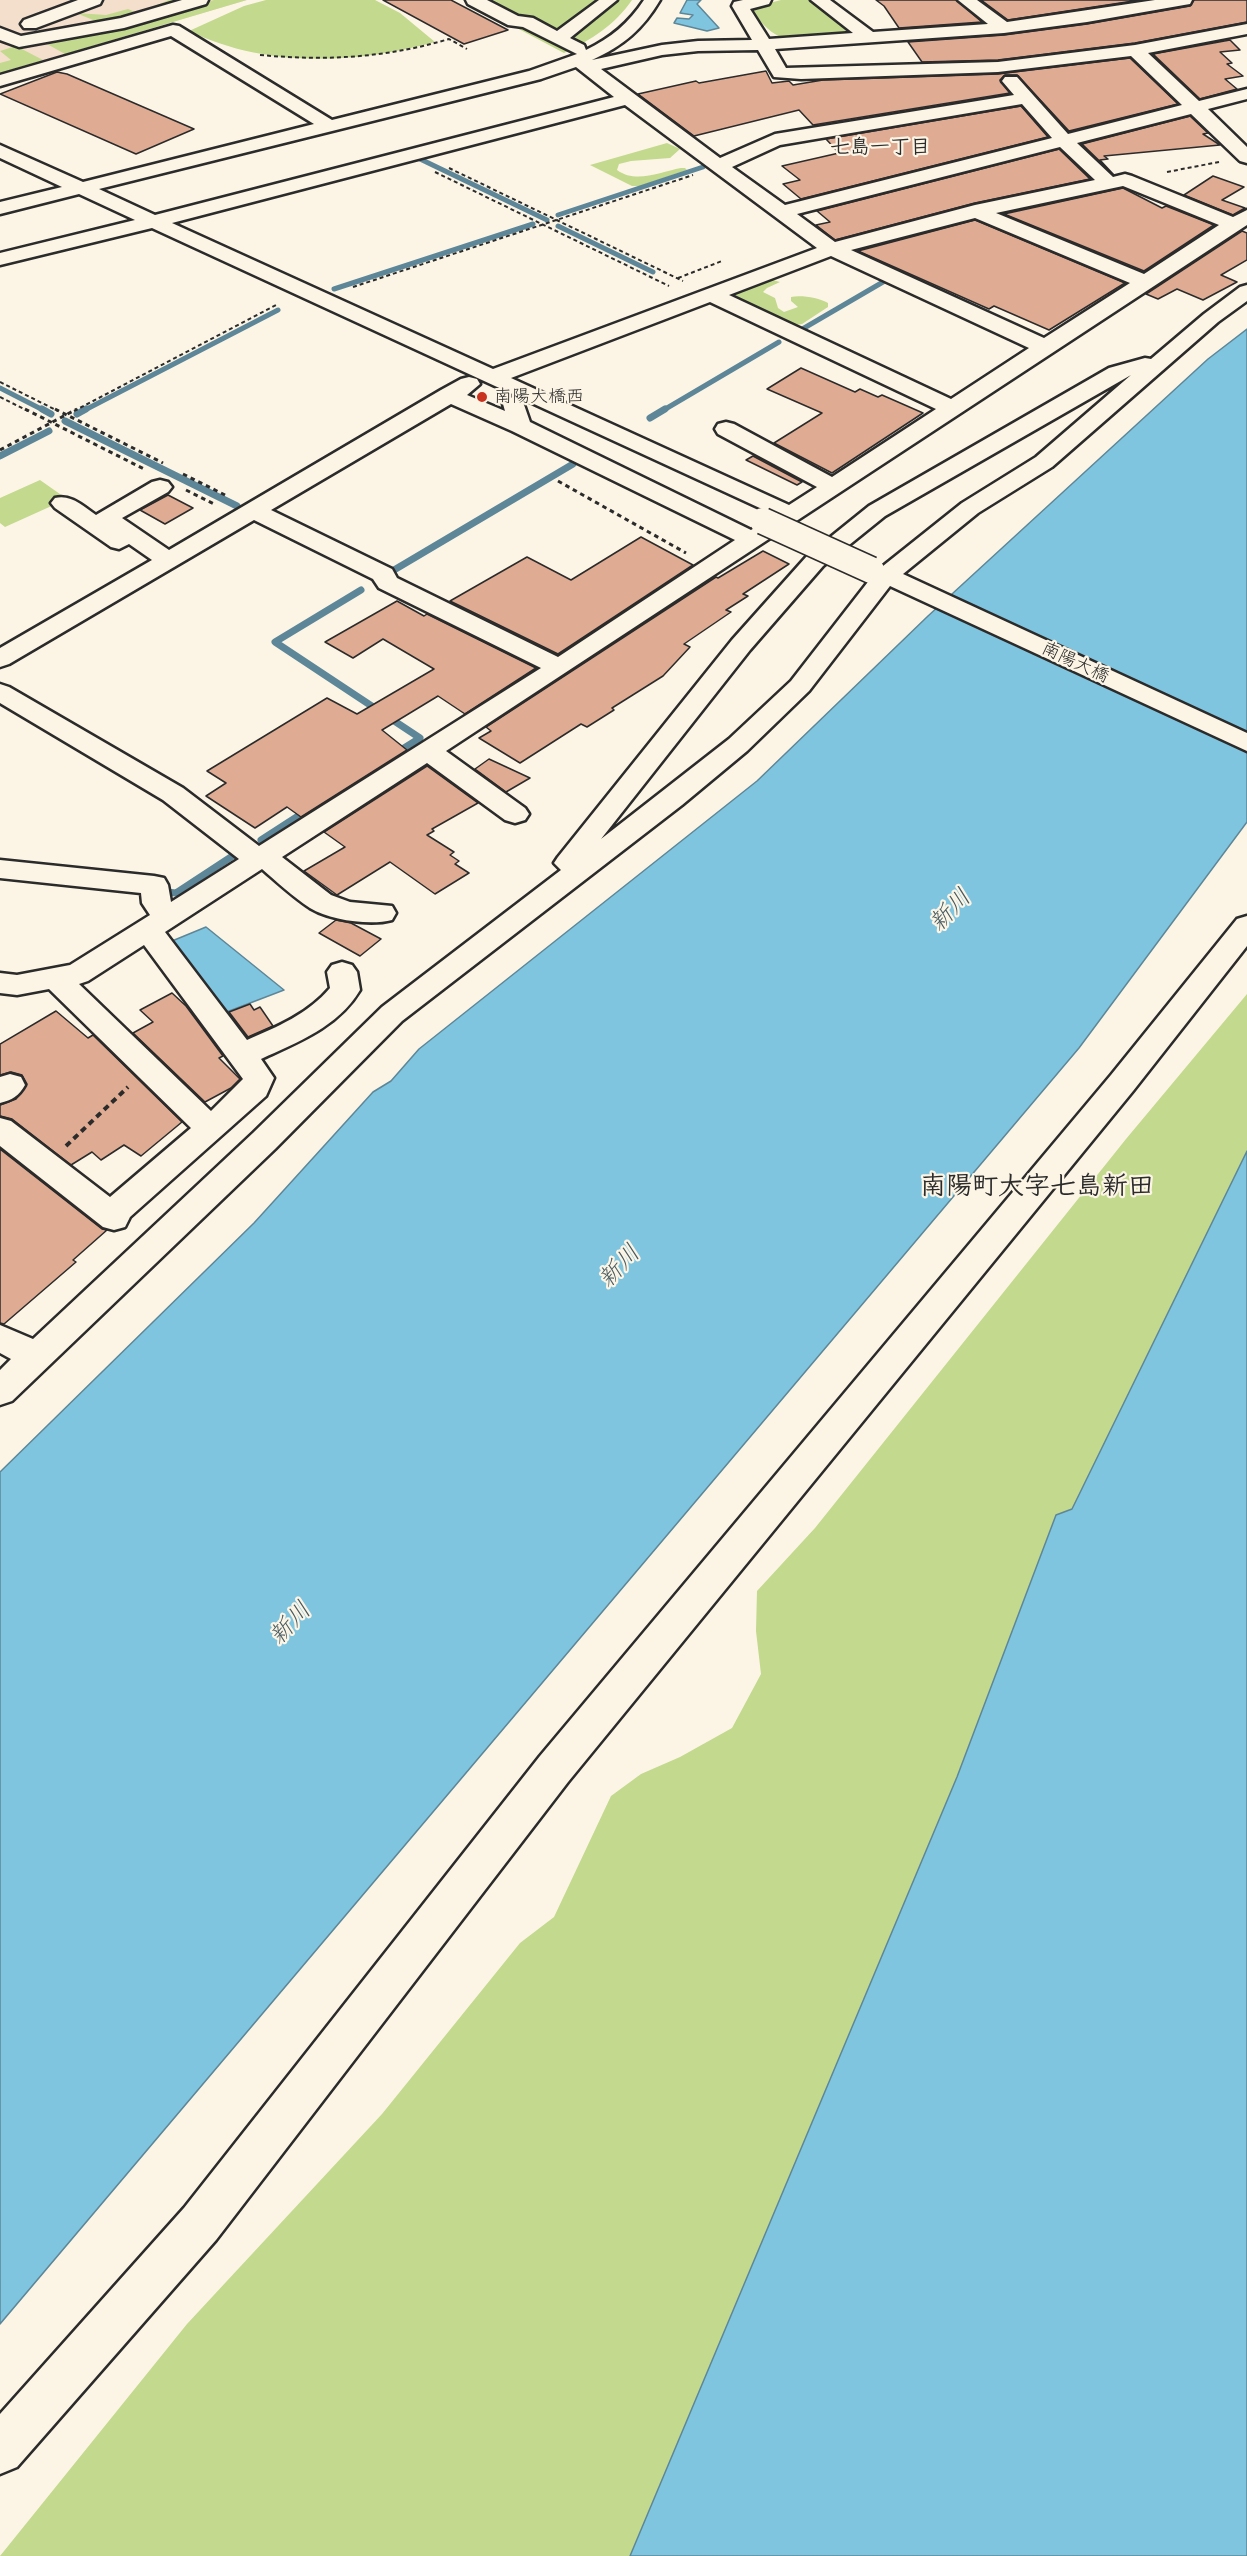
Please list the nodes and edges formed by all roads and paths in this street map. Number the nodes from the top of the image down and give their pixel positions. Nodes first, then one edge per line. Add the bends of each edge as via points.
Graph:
1 (94, 0) edge
2 (200, 0) edge
3 (474, 0) edge
4 (609, 0) edge
5 (652, 0) edge
6 (763, 0) edge
7 (819, 0) edge
8 (1184, 0) edge
9 (976, 1) edge
10 (54, 15) junction
11 (0, 19) edge
12 (1029, 25) junction
13 (1004, 28) junction
14 (1247, 29) edge
15 (630, 30) junction
16 (73, 32) junction
17 (0, 33) edge
18 (867, 36) junction
19 (558, 39) junction
20 (764, 45) junction
21 (698, 46) junction
22 (1050, 48) dead end
23 (467, 49) dead end
24 (1135, 50) junction
25 (258, 55) dead end
26 (582, 59) junction
27 (998, 67) junction
28 (0, 81) edge
29 (1247, 94) edge
30 (1027, 98) junction
31 (628, 99) junction
32 (1195, 107) junction
33 (329, 126) junction
34 (1065, 141) junction
35 (0, 151) edge
36 (412, 155) junction
37 (1246, 157) edge
38 (718, 166) junction
39 (0, 169) edge
40 (1117, 182) junction
41 (79, 187) junction
42 (53, 194) junction
43 (0, 208) edge
44 (975, 211) junction
45 (781, 213) junction
46 (557, 220) junction
47 (1241, 220) edge
48 (154, 221) junction
49 (544, 225) junction
50 (128, 228) junction
51 (832, 249) junction
52 (0, 259) edge
53 (722, 261) dead end
54 (677, 278) junction
55 (1146, 282) junction
56 (1247, 291) edge
57 (703, 297) junction
58 (321, 298) junction
59 (285, 300) junction
60 (1045, 347) junction
61 (1164, 358) junction
62 (517, 368) junction
63 (493, 377) junction
64 (0, 382) edge
65 (469, 384) junction
66 (569, 392) junction
67 (449, 395) junction
68 (0, 397) edge
69 (540, 398) junction
70 (951, 408) junction
71 (68, 415) junction
72 (517, 415) junction
73 (51, 424) junction
74 (726, 429) dead end
75 (0, 450) edge
76 (181, 473) dead end
77 (164, 478) junction
78 (558, 481) dead end
79 (834, 487) junction
80 (813, 501) junction
81 (63, 503) dead end
82 (247, 513) junction
83 (765, 523) junction
84 (161, 564) junction
85 (711, 567) junction
86 (894, 570) junction
87 (0, 659) edge
88 (559, 667) junction
89 (0, 692) edge
90 (1247, 723) edge
91 (1247, 743) edge
92 (428, 752) junction
93 (515, 814) dead end
94 (261, 858) junction
95 (0, 869) edge
96 (537, 902) junction
97 (382, 913) dead end
98 (159, 923) junction
99 (1247, 927) edge
100 (342, 972) dead end
101 (56, 979) junction
102 (0, 983) edge
103 (242, 1055) junction
104 (148, 1068) junction
105 (0, 1129) edge
106 (211, 1129) junction
107 (46, 1165) junction
108 (0, 1338) edge
109 (37, 1356) junction
110 (0, 1391) edge
111 (0, 2450) edge

1 - 10 street
2 - 16 street via 124,23
3 - 19 street
4 - 19 street
5 - 15 street via 639,23
6 - 20 street via 740,6
7 - 18 street
8 - 12 street
9 - 13 street
10 - 11 street via 24,26
10 - 16 street via 67,15 81,22
12 - 13 street
12 - 22 street
13 - 18 street
14 - 24 street
15 - 21 street
15 - 26 street
16 - 17 street via 19,42
18 - 20 street
19 - 26 street
20 - 21 street
20 - 27 street via 780,73
21 - 26 street
23 - 25 path via 449,39 353,58
24 - 27 street
24 - 32 street
26 - 31 street
26 - 33 street via 535,75
27 - 30 street
28 - 33 street via 173,30
29 - 32 street
30 - 34 street
30 - 38 street via 775,140
31 - 36 street
31 - 38 street
32 - 34 street
32 - 37 street
33 - 41 street
34 - 40 street
34 - 45 street
35 - 41 street
36 - 46 path
36 - 48 street
36 - 49 path
37 - 40 path
38 - 45 street
38 - 46 path
39 - 42 street
40 - 44 street
40 - 47 street
41 - 42 street
41 - 48 street
42 - 43 street
42 - 50 street
44 - 51 street
44 - 55 street
45 - 51 street
46 - 49 path
46 - 54 path
47 - 55 street
48 - 50 street
48 - 58 street
49 - 57 path
49 - 58 path
50 - 52 street
50 - 59 street
51 - 57 street
51 - 60 street
53 - 54 path
54 - 57 path
55 - 60 street
56 - 61 street
57 - 62 street
57 - 70 street
58 - 63 street
59 - 65 street
59 - 71 path
60 - 70 street
61 - 86 street via 1044,462 970,508
61 - 96 street via 1117,373 1002,437 877,512 815,561 741,645
62 - 63 street
62 - 66 street
63 - 69 street
64 - 71 path
65 - 67 street
65 - 72 street
66 - 69 street
66 - 80 street
67 - 72 street
67 - 82 street
68 - 73 path
69 - 83 street
70 - 79 street
71 - 73 path
71 - 77 path
72 - 83 street
73 - 75 path
73 - 77 path
74 - 79 street
76 - 82 path
77 - 82 path
77 - 84 street via 106,517
78 - 85 path
79 - 80 street
80 - 83 street
81 - 84 street
82 - 84 street
82 - 88 street via 383,574 388,583
83 - 85 street
83 - 86 street, bridge
84 - 87 street
85 - 88 street
86 - 90 street, 南陽大橋
86 - 91 street, 南陽大橋
86 - 96 street via 800,686 761,723 672,799
88 - 92 street
89 - 94 street via 173,794
92 - 93 street
92 - 94 street
94 - 97 street via 321,902 348,910
94 - 98 street
95 - 98 street via 154,885
96 - 109 street via 392,1014
98 - 101 street via 78,975
98 - 103 street
99 - 111 street via 554,1769 200,2224
100 - 103 street via 345,990 314,1022
101 - 102 street via 17,985
101 - 104 street
103 - 106 street via 259,1078 255,1088
104 - 106 street
104 - 107 path
105 - 107 street
106 - 107 street via 112,1216
108 - 109 street
109 - 110 street

